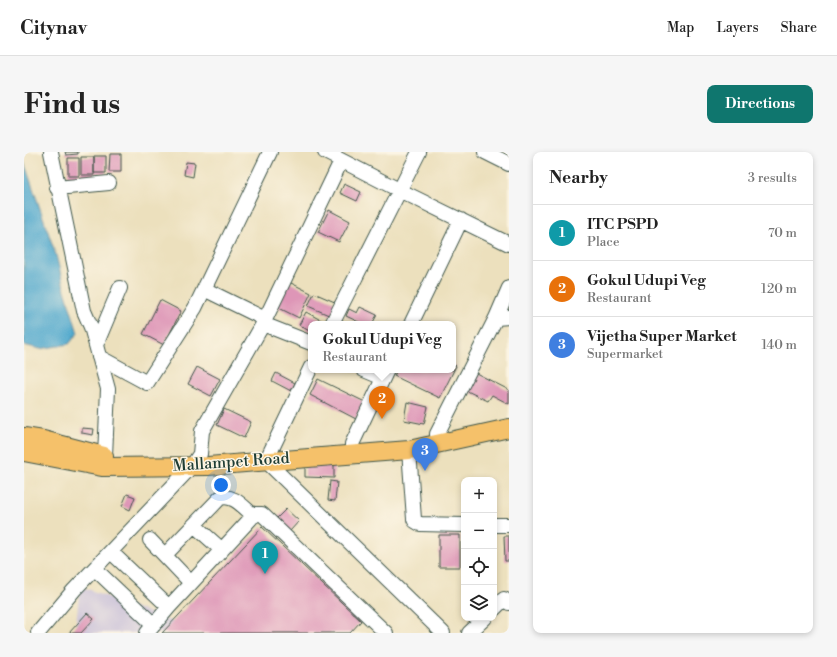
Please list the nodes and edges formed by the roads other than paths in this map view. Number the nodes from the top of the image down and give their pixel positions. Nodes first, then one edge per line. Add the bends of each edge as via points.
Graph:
1 (50, 152) edge
2 (270, 152) edge
3 (325, 152) edge
4 (419, 152) edge
5 (485, 152) edge
6 (341, 160) junction
7 (509, 164) edge
8 (109, 183) dead end
9 (57, 188) junction
10 (399, 190) junction
11 (461, 220) junction
12 (509, 244) edge
13 (120, 288) dead end
14 (509, 288) edge
15 (204, 289) junction
16 (502, 318) edge
17 (264, 321) junction
18 (334, 321) edge
19 (412, 321) edge
20 (308, 342) edge
21 (98, 351) junction
22 (308, 373) edge
23 (385, 374) edge
24 (508, 428) edge
25 (24, 437) edge
26 (437, 439) junction
27 (352, 449) junction
28 (409, 450) junction
29 (24, 452) edge
30 (269, 455) junction
31 (196, 460) junction
32 (104, 462) junction
33 (254, 516) junction
34 (194, 525) junction
35 (461, 525) edge
36 (497, 525) edge
37 (509, 525) edge
38 (150, 540) dead end
39 (222, 550) junction
40 (111, 552) junction
41 (165, 555) junction
42 (95, 569) junction
43 (191, 583) junction
44 (507, 601) edge
45 (169, 607) junction
46 (497, 607) edge
47 (481, 621) edge
48 (151, 629) edge
49 (38, 633) edge
50 (386, 633) edge
51 (443, 633) edge
52 (469, 633) edge

1 - 9 street
2 - 15 street
3 - 6 street
4 - 10 street
5 - 7 street
6 - 10 street
6 - 17 street
8 - 9 street
9 - 21 street via 84,311
10 - 11 street
10 - 18 street
11 - 12 street
11 - 19 street
13 - 21 street
14 - 16 street
15 - 17 street
15 - 21 street via 195,308 147,383
16 - 26 street
17 - 20 street
17 - 31 street via 202,431
21 - 32 street via 108,389
22 - 30 street
23 - 27 street
24 - 26 main road, Mallampet Road
25 - 32 main road, Mallampet Road via 43,440
26 - 27 main road, Mallampet Road
26 - 28 main road, Mallampet Road
27 - 28 main road, Mallampet Road
27 - 30 main road, Mallampet Road
28 - 35 street via 415,522
29 - 32 main road, Mallampet Road
30 - 31 main road, Mallampet Road
30 - 51 street
31 - 32 main road, Mallampet Road
31 - 40 street
33 - 34 street via 226,496 220,498
33 - 39 street
33 - 50 street via 262,514
34 - 39 street
34 - 41 street
36 - 37 street
38 - 41 street
39 - 43 street
40 - 42 street
40 - 45 street
41 - 43 street
42 - 48 street
42 - 49 street
43 - 45 street
44 - 46 street
45 - 48 street
47 - 52 street

